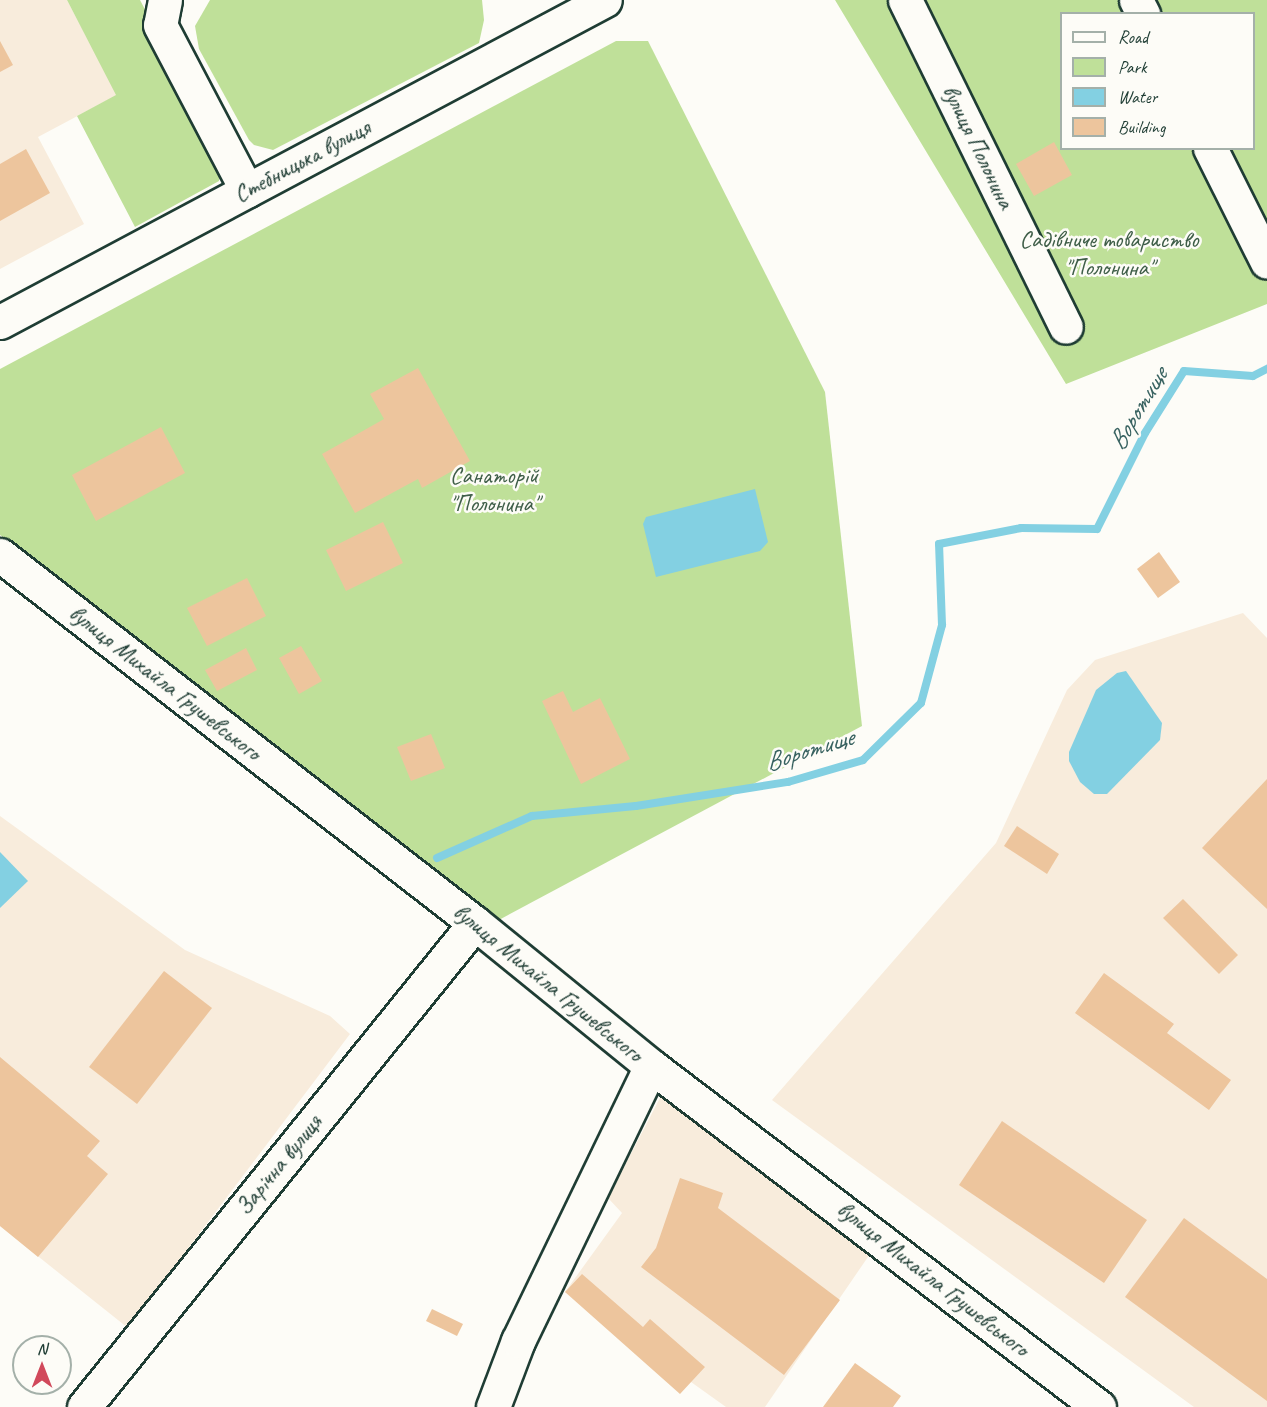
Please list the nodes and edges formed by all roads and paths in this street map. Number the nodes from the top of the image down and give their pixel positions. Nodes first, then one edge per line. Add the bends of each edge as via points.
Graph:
1 (165, 0) edge
2 (605, 0) edge
3 (905, 0) edge
4 (558, 11) edge
5 (1211, 150) edge
6 (247, 190) junction
7 (1267, 262) edge
8 (0, 322) edge
9 (1066, 327) dead end
10 (0, 555) edge
11 (475, 923) junction
12 (651, 1066) junction
13 (84, 1407) edge
14 (493, 1407) edge
15 (1099, 1407) edge

1 - 6 street via 160,25
2 - 4 street, Стебницька вулиця
3 - 9 street, вулиця Полонина
4 - 6 street, Стебницька вулиця
5 - 7 street
6 - 8 street, Стебницька вулиця
10 - 11 street, вулиця Михайла Грушевського
11 - 12 street, вулиця Михайла Грушевського
11 - 13 street, Зарічна вулиця
12 - 14 street via 518,1341
12 - 15 street, вулиця Михайла Грушевського

